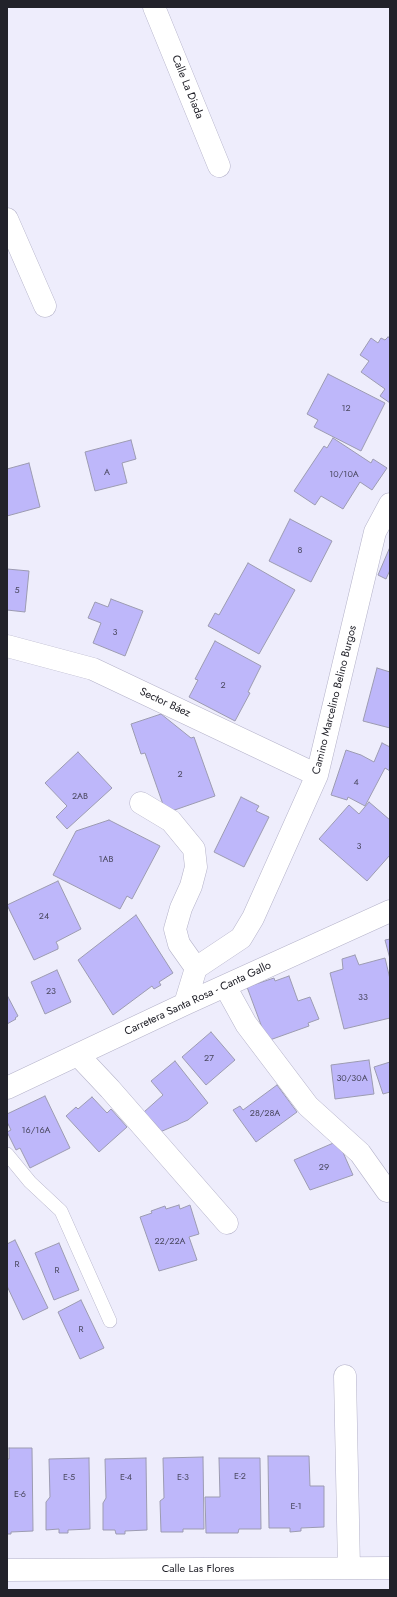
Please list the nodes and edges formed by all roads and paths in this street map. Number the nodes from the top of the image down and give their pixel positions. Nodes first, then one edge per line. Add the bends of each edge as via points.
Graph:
1 (154, 7) edge
2 (220, 166) dead end
3 (7, 219) edge
4 (45, 306) dead end
5 (390, 504) edge
6 (7, 646) edge
7 (317, 775) junction
8 (141, 803) dead end
9 (390, 911) edge
10 (196, 968) junction
11 (225, 986) junction
12 (185, 1004) junction
13 (78, 1055) junction
14 (7, 1088) edge
15 (7, 1154) edge
16 (387, 1191) dead end
17 (227, 1223) dead end
18 (110, 1321) dead end
19 (345, 1376) dead end
20 (349, 1568) junction
21 (390, 1568) edge
22 (7, 1570) edge

1 - 2 street, Calle La Diada
3 - 4 street
5 - 7 street, Camino Marcelino Belino Burgos via 375,532
6 - 7 street, Sector Báez via 93,670
7 - 10 street, Camino Marcelino Belino Burgos via 253,918 241,938
8 - 10 street via 171,821 194,849 196,867 175,929 179,944
9 - 11 street, Carretera Santa Rosa - Canta Gallo
10 - 12 street
11 - 12 street, Carretera Santa Rosa - Canta Gallo
11 - 16 street via 246,1024 308,1106 360,1153
12 - 13 street, Carretera Santa Rosa - Canta Gallo
13 - 14 street, Carretera Santa Rosa - Canta Gallo
13 - 17 street
15 - 18 lane via 30,1182 61,1211
19 - 20 street
20 - 21 street, Calle Las Flores
20 - 22 street, Calle Las Flores

